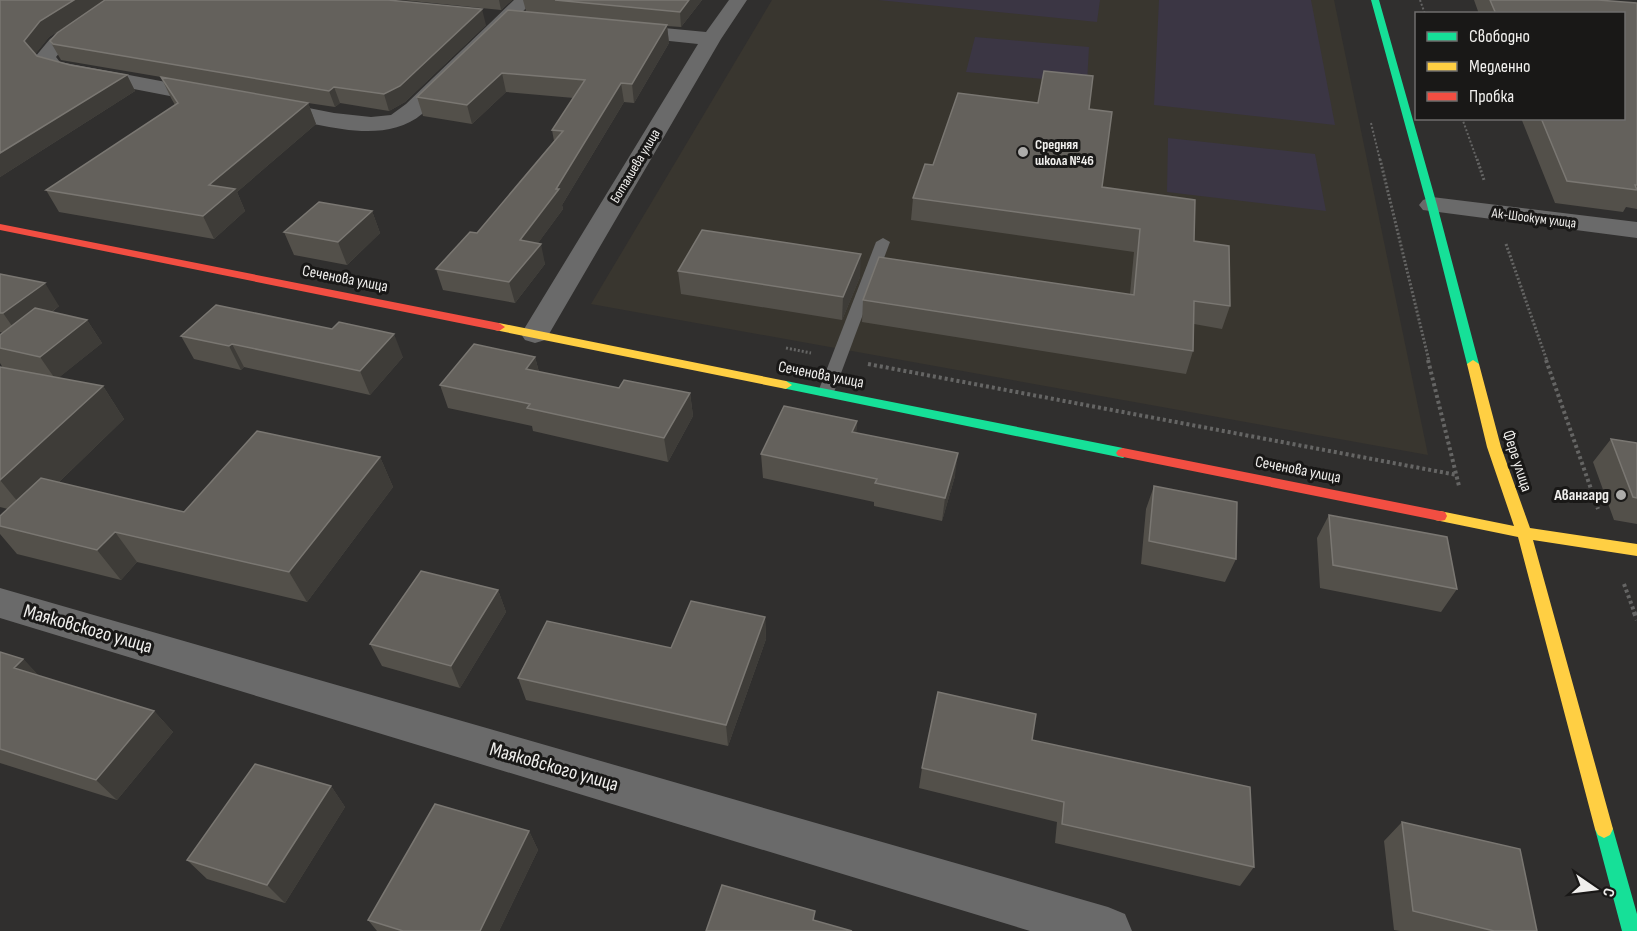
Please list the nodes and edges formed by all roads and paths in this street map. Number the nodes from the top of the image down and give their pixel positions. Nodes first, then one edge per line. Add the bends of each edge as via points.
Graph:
1 (122, 0) edge
2 (738, 0) edge
3 (1375, 0) edge
4 (527, 10) edge
5 (483, 16) edge
6 (506, 19) junction
7 (609, 29) edge
8 (711, 39) junction
9 (227, 99) edge
10 (250, 103) edge
11 (1370, 116) dead end
12 (1463, 120) edge
13 (1432, 205) junction
14 (1496, 213) junction
15 (0, 227) edge
16 (1637, 230) edge
17 (883, 242) dead end
18 (535, 334) junction
19 (782, 347) dead end
20 (839, 358) junction
21 (826, 392) junction
22 (1457, 476) junction
23 (1468, 521) junction
24 (1524, 533) junction
25 (1611, 546) junction
26 (1637, 550) edge
27 (0, 603) edge
28 (1637, 620) edge
29 (1108, 931) edge
30 (1632, 931) edge

1 - 9 street via 57,43 45,57 53,66 79,73
2 - 8 street, Боталиева улица
3 - 13 street, Фере улица
4 - 6 street
5 - 6 street
6 - 10 street via 399,120 364,123
7 - 8 street
8 - 18 street, Боталиева улица
11 - 22 path
12 - 14 path
13 - 14 street, Ак-Шоокум улица
13 - 24 street, Фере улица via 1494,447
14 - 16 street, Ак-Шоокум улица
14 - 25 path
15 - 18 street, Сеченова улица
17 - 20 lane
18 - 21 street, Сеченова улица
19 - 20 path
20 - 21 lane
20 - 22 path
21 - 23 street, Сеченова улица
22 - 23 path
23 - 24 street, Сеченова улица
24 - 25 street, Сеченова улица
24 - 30 street, Фере улица
25 - 26 street, Сеченова улица
25 - 28 path
27 - 29 street, Маяковского улица

